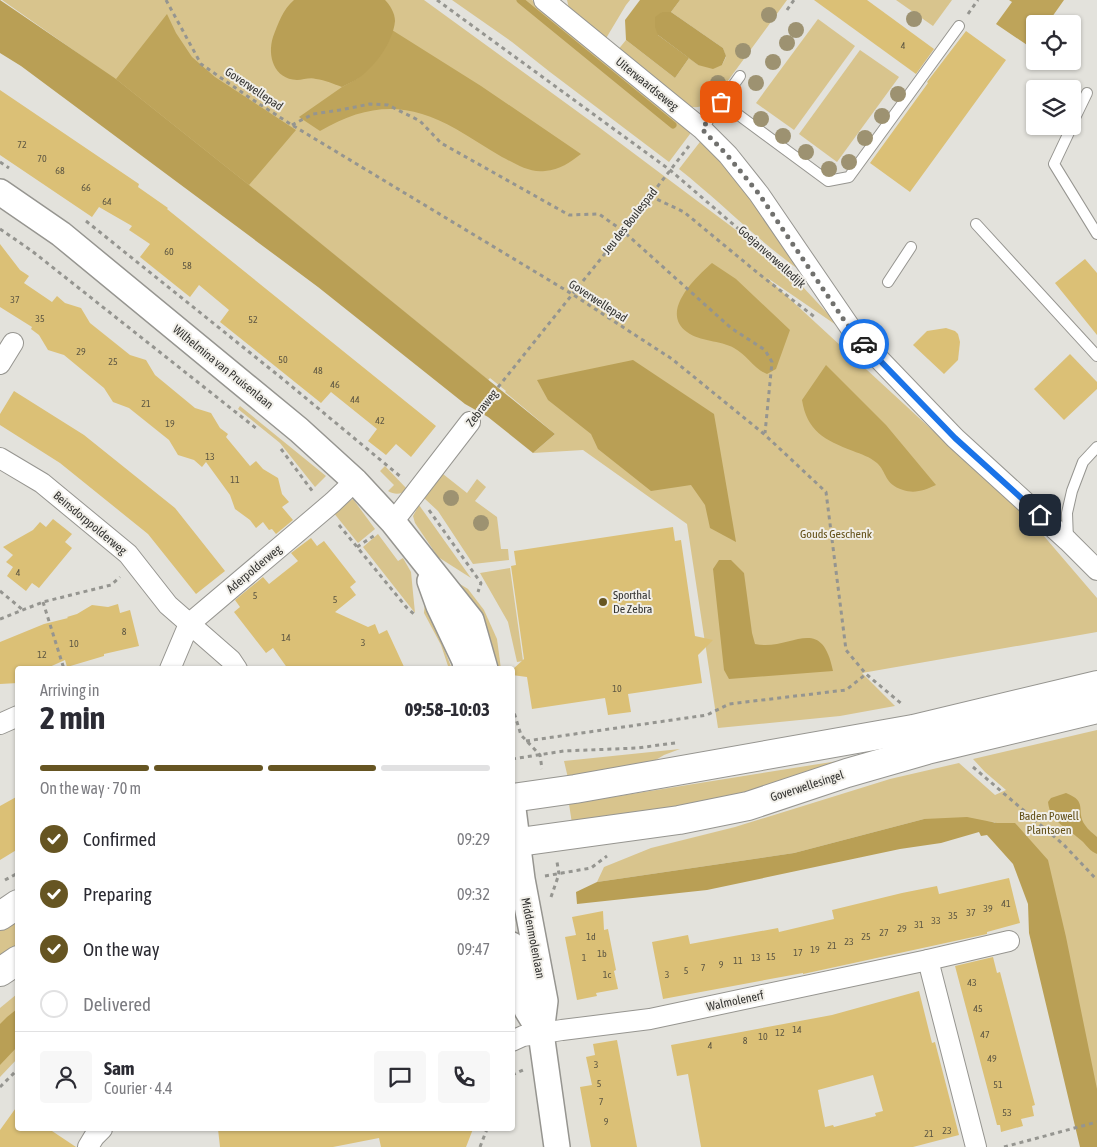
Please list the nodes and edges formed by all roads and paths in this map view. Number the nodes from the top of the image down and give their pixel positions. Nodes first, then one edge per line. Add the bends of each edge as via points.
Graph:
1 (166, 0) edge
2 (437, 0) edge
3 (544, 0) edge
4 (794, 0) edge
5 (786, 10) dead end
6 (959, 26) dead end
7 (740, 76) dead end
8 (1087, 93) dead end
9 (721, 102) junction
10 (1081, 106) edge
11 (292, 125) junction
12 (702, 129) junction
13 (1067, 135) edge
14 (688, 147) dead end
15 (670, 170) junction
16 (0, 192) edge
17 (650, 195) junction
18 (976, 224) dead end
19 (0, 229) edge
20 (623, 231) junction
21 (1097, 234) edge
22 (911, 247) dead end
23 (780, 264) dead end
24 (888, 282) dead end
25 (572, 294) junction
26 (850, 328) junction
27 (13, 343) dead end
28 (1097, 356) edge
29 (0, 364) edge
30 (470, 422) joint
31 (259, 431) dead end
32 (764, 434) junction
33 (1097, 447) edge
34 (280, 448) dead end
35 (0, 458) edge
36 (354, 481) junction
37 (325, 508) junction
38 (393, 522) junction
39 (1068, 541) junction
40 (425, 564) junction
41 (137, 565) junction
42 (1097, 570) edge
43 (0, 591) edge
44 (43, 602) junction
45 (23, 610) junction
46 (0, 619) edge
47 (420, 619) dead end
48 (189, 624) junction
49 (63, 666) edge
50 (171, 666) edge
51 (235, 666) edge
52 (466, 666) edge
53 (484, 666) edge
54 (866, 674) junction
55 (1097, 685) edge
56 (903, 704) dead end
57 (1097, 709) edge
58 (515, 716) edge
59 (15, 717) edge
60 (0, 724) edge
61 (526, 741) junction
62 (540, 755) dead end
63 (973, 767) dead end
64 (515, 799) edge
65 (515, 843) edge
66 (15, 875) edge
67 (1097, 880) edge
68 (0, 884) edge
69 (15, 906) edge
70 (0, 916) edge
71 (1009, 941) dead end
72 (515, 958) edge
73 (928, 960) junction
74 (15, 962) edge
75 (0, 972) edge
76 (541, 1034) junction
77 (515, 1040) edge
78 (15, 1072) edge
79 (0, 1087) edge
80 (1097, 1122) edge
81 (100, 1131) edge
82 (486, 1131) edge
83 (88, 1147) edge
84 (480, 1147) edge
85 (557, 1147) edge
86 (976, 1147) edge
87 (1004, 1147) edge

1 - 11 path, Goverwellepad via 201,64
2 - 15 path, Goejanverwelledijk
3 - 12 street, Uiterwaardseweg
4 - 5 path
6 - 9 lane via 859,170 849,177 828,181
7 - 9 lane
8 - 10 lane
9 - 12 lane
11 - 20 path via 313,114 370,104 388,105 420,121 442,143 569,215 598,214
11 - 25 path, Goverwellepad
12 - 26 street, Uiterwaardseweg via 759,194
13 - 21 lane via 1054,164
14 - 15 path, Jeu des Boulespad
15 - 17 path, Jeu des Boulespad
15 - 23 path, Goejanverwelledijk
16 - 36 street, Wilhelmina van Pruisenlaan via 61,234 299,430
17 - 20 path, Jeu des Boulespad
17 - 26 path via 684,212 828,328
18 - 28 lane
19 - 31 path
20 - 25 path, Jeu des Boulespad
20 - 32 path via 731,328 765,350 772,362
22 - 24 lane
25 - 30 path, Zebraweg
25 - 32 path, Goverwellepad via 672,359
26 - 39 street via 955,438
27 - 29 street
30 - 38 street, Zebraweg
32 - 54 path, Goverwellepad via 826,492 846,650
33 - 39 lane via 1083,462 1072,491 1067,513
34 - 37 path
35 - 41 street, Beinsdorppolderweg via 42,483
36 - 37 street, Aderpolderweg
36 - 38 street, Wilhelmina van Pruisenlaan
37 - 47 path via 407,608
37 - 48 street, Aderpolderweg
38 - 40 street, Wilhelmina van Pruisenlaan
39 - 42 street
40 - 52 street, Wilhelmina van Pruisenlaan via 439,606
40 - 53 street, Wilhelmina van Pruisenlaan via 471,620
41 - 44 path via 111,585
41 - 48 street, Beinsdorppolderweg via 168,605
43 - 45 path
44 - 45 path
44 - 49 path
45 - 46 path
48 - 50 street, Aderpolderweg
48 - 51 street, Beinsdorppolderweg
54 - 56 path, Goverwellepad
54 - 61 path via 846,690 729,704 707,715
55 - 64 main road via 913,729
57 - 65 main road, Goverwellesingel via 926,750 748,806 680,820
58 - 61 path
59 - 60 street
61 - 62 path
63 - 67 path via 1064,845
65 - 76 street, Middenmolenlaan via 545,1001
66 - 68 path
69 - 70 main road
71 - 73 street, Walmolenerf
72 - 76 street, Middenmolenlaan via 527,1010
73 - 76 street, Walmolenerf via 650,1019
73 - 86 street
74 - 75 main road
76 - 77 street, Walmolenerf
76 - 85 street, Middenmolenlaan
78 - 79 path
80 - 87 path
81 - 83 street
82 - 84 path

